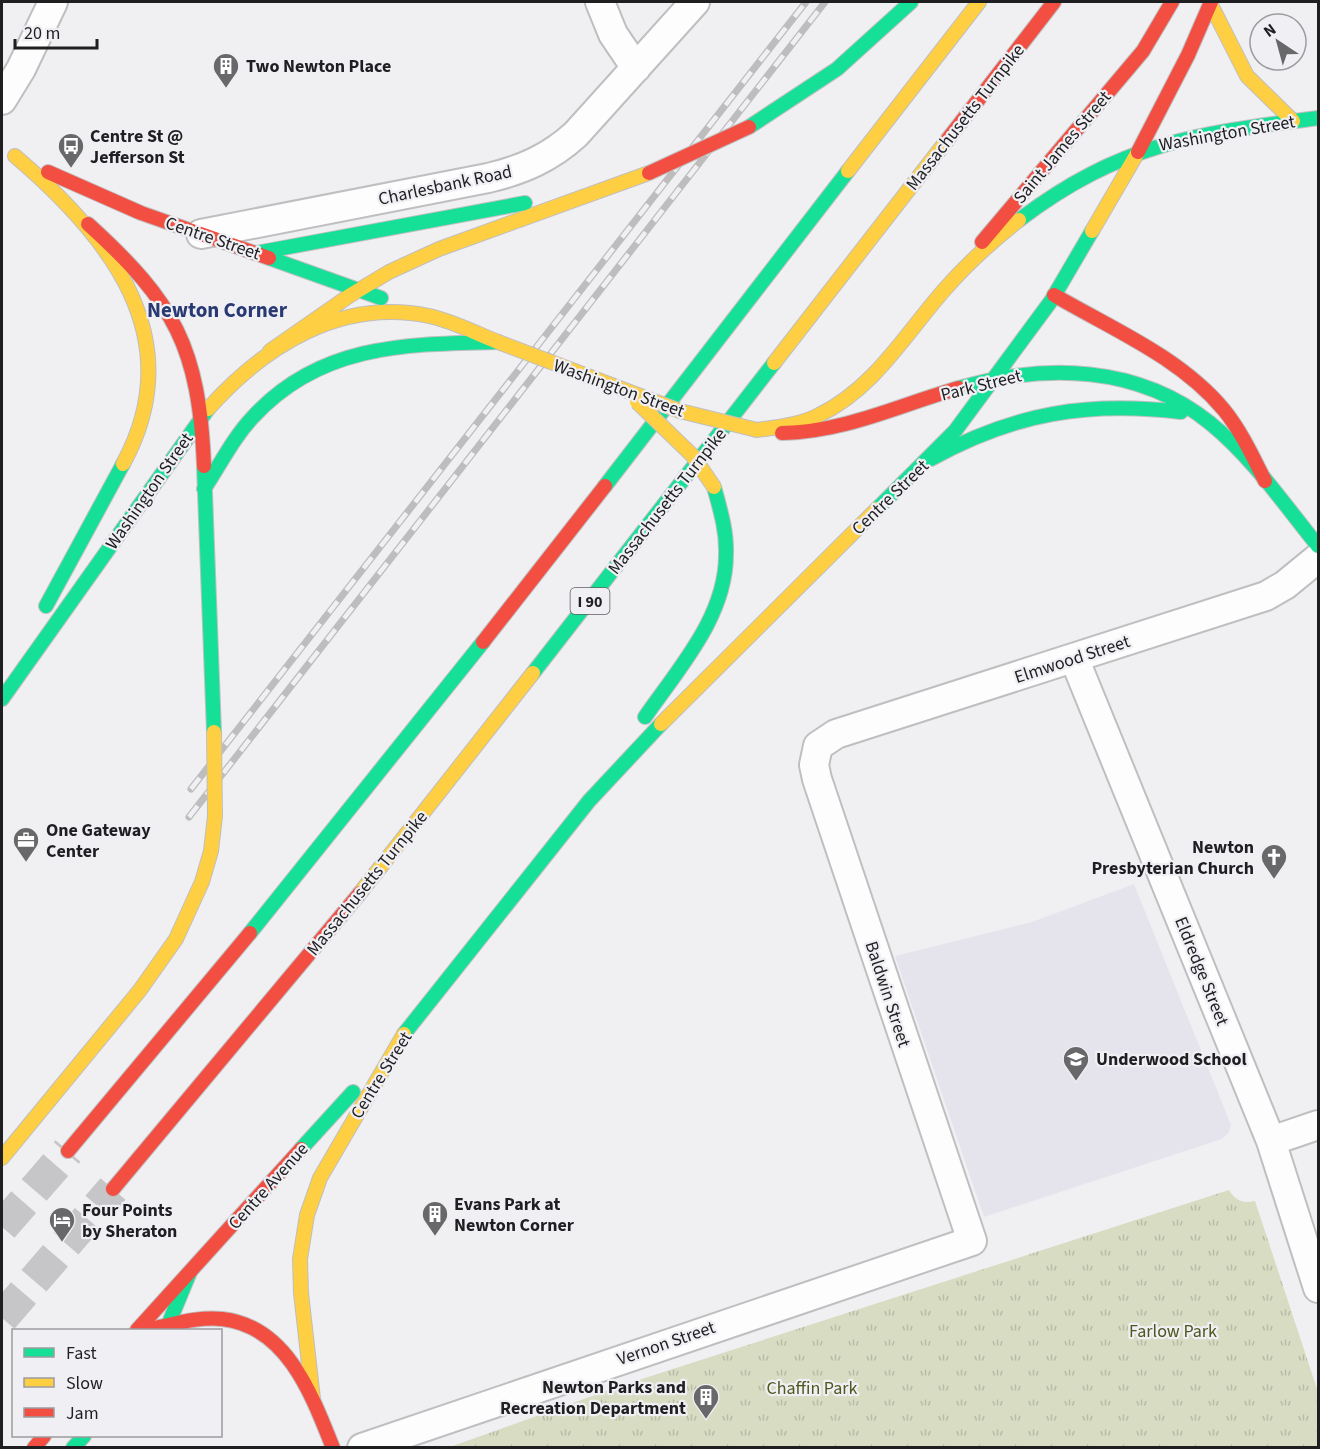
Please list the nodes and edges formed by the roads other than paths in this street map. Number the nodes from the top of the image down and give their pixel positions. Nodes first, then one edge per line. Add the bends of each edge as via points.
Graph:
1 (53, 2) edge
2 (600, 2) edge
3 (695, 2) edge
4 (911, 2) edge
5 (979, 2) edge
6 (1054, 2) edge
7 (1173, 2) edge
8 (1211, 2) edge
9 (636, 68) junction
10 (2, 100) edge
11 (1318, 118) edge
12 (1293, 121) junction
13 (2, 147) edge
14 (1138, 152) junction
15 (15, 156) junction
16 (586, 196) junction
17 (88, 224) junction
18 (201, 234) junction
19 (256, 253) junction
20 (945, 288) junction
21 (360, 289) junction
22 (1054, 295) junction
23 (430, 316) junction
24 (498, 342) junction
25 (270, 351) junction
26 (996, 378) junction
27 (624, 390) junction
28 (1201, 416) junction
29 (200, 418) junction
30 (757, 430) junction
31 (925, 464) junction
32 (1265, 481) junction
33 (204, 489) junction
34 (1318, 546) edge
35 (1318, 558) edge
36 (40, 615) dead end
37 (29, 635) dead end
38 (1074, 658) junction
39 (2, 686) edge
40 (2, 699) edge
41 (816, 755) joint
42 (589, 801) junction
43 (398, 1041) junction
44 (1318, 1125) edge
45 (1271, 1141) junction
46 (68, 1151) tunnel mouth
47 (2, 1158) edge
48 (113, 1189) tunnel mouth
49 (972, 1241) joint
50 (190, 1272) junction
51 (1318, 1288) edge
52 (167, 1328) edge
53 (140, 1329) edge
54 (313, 1399) junction
55 (333, 1448) edge
56 (362, 1448) edge

1 - 10 street
2 - 9 street via 613,34
3 - 9 street, Charlesbank Road
4 - 16 main road, bridge via 837,69 749,127 649,173
5 - 46 main road via 378,776
6 - 48 main road, Massachusetts Turnpike / I 90 via 480,743 303,963
7 - 20 main road, Saint James Street via 1143,51
8 - 12 main road via 1247,76
8 - 14 main road
9 - 18 street, Charlesbank Road via 566,144 531,165 488,178
11 - 12 main road, Washington Street
12 - 14 main road, Washington Street via 1170,141
13 - 15 main road, Centre Street
14 - 20 main road, Washington Street via 1041,205 996,239
14 - 22 main road, Centre Street
15 - 17 main road, Washington Street
15 - 18 main road, Centre Street via 120,204
16 - 19 main road via 487,208
16 - 21 main road via 439,249
17 - 29 main road via 139,273 170,314 192,365
17 - 36 main road, Washington Street via 111,253 132,291 145,336 150,393 137,438
18 - 19 main road, Centre Street
19 - 21 main road, Centre Street
20 - 30 main road, Washington Street via 868,381 845,402 803,424
21 - 23 main road, Centre Street
21 - 25 main road
22 - 26 main road, Centre Street
22 - 32 main road via 1149,350 1203,389 1239,430
23 - 24 main road, Washington Street
23 - 25 main road, Washington Street via 378,311 347,315 297,334
24 - 27 main road, Washington Street, bridge
24 - 33 main road via 393,346 348,355 318,367 286,386 263,407 241,432
25 - 29 main road, Washington Street via 222,392
26 - 28 main road, Park Street via 1046,371 1108,375 1158,391
26 - 30 main road, Park Street via 828,430
26 - 31 main road, Centre Street
27 - 30 main road, Washington Street, bridge via 700,417
27 - 42 main road, Centre Street, bridge via 689,452 714,487 724,523 725,581 718,605
28 - 31 main road via 1133,406 1066,409 992,430
28 - 32 main road, Park Street
29 - 33 main road
29 - 40 main road, Washington Street
31 - 42 main road, Centre Street via 706,676
32 - 34 main road, Park Street
33 - 47 main road, bridge via 215,816 214,844 204,882 169,955
35 - 38 street, Elmwood Street via 1266,596
37 - 39 main road
38 - 41 street, Elmwood Street via 837,734
38 - 45 street, Eldredge Street
41 - 49 street, Baldwin Street
42 - 43 main road, Centre Street
43 - 50 main road, Centre Avenue
43 - 54 main road, Centre Street via 320,1178 307,1215 300,1276
44 - 45 street
45 - 51 street, Eldredge Street
49 - 56 street, Vernon Street
50 - 52 main road
50 - 53 main road, Centre Avenue
52 - 54 main road, Centre Street via 218,1319 239,1321 256,1329 282,1350
54 - 55 main road, Centre Street

